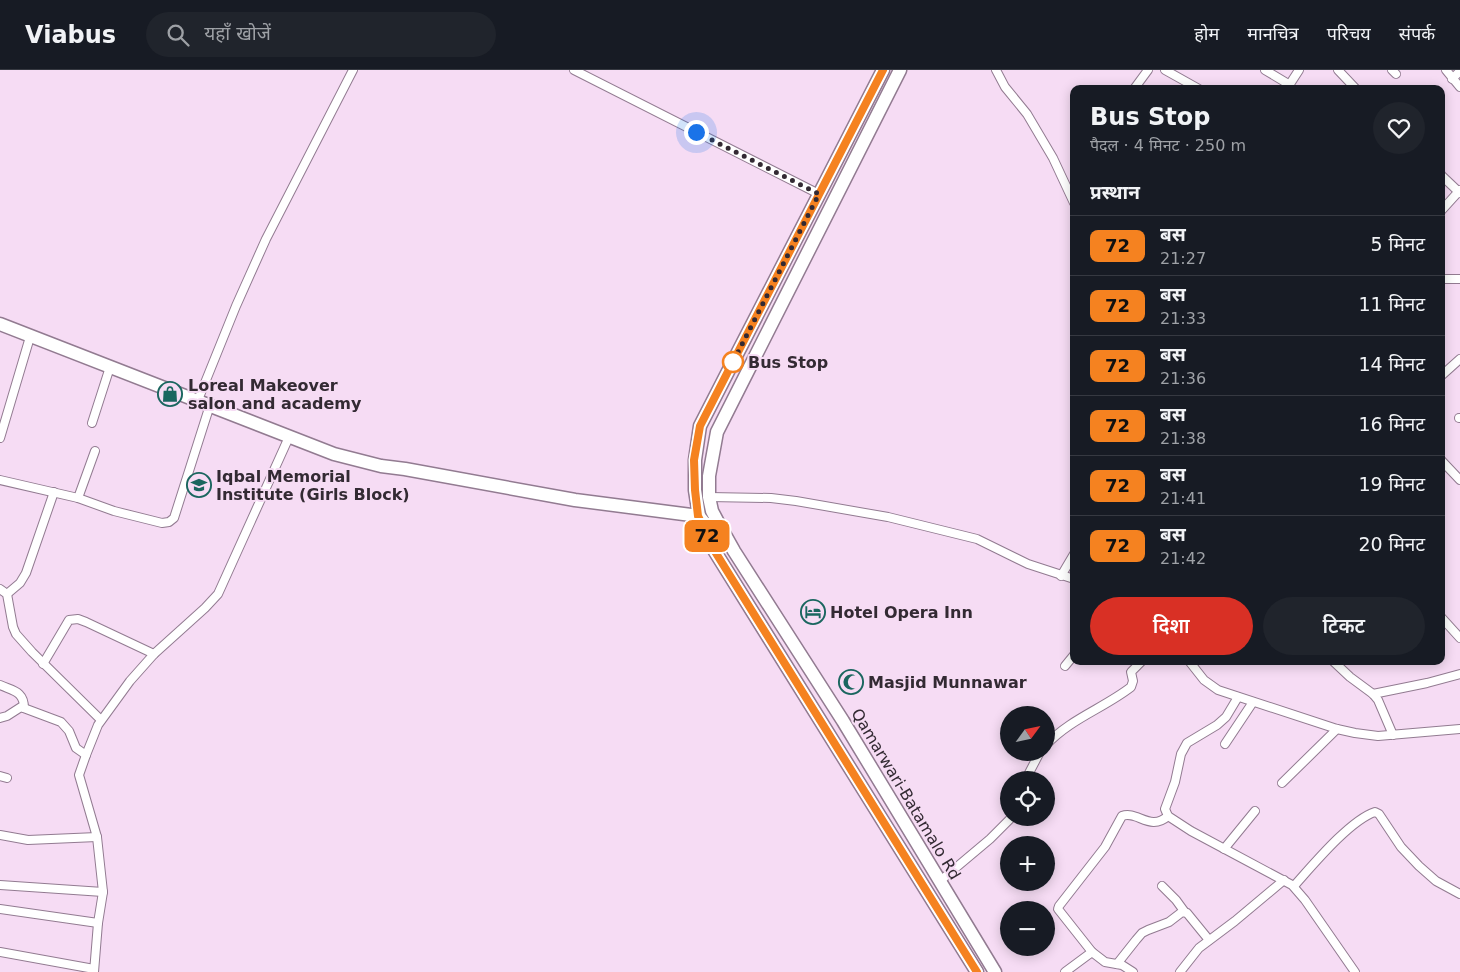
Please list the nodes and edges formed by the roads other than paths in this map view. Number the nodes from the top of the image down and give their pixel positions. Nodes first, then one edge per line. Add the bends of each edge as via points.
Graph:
1 (353, 70) edge
2 (574, 70) edge
3 (883, 70) edge
4 (900, 70) edge
5 (996, 70) edge
6 (1148, 70) edge
7 (1165, 70) edge
8 (1264, 70) edge
9 (1299, 70) edge
10 (1338, 70) edge
11 (1446, 70) edge
12 (1460, 71) edge
13 (1452, 79) junction
14 (1137, 85) edge
15 (1192, 85) edge
16 (1285, 85) edge
17 (1289, 85) edge
18 (1352, 85) edge
19 (1460, 87) edge
20 (1445, 179) edge
21 (1459, 191) edge
22 (819, 194) junction
23 (1070, 195) edge
24 (1445, 207) edge
25 (830, 208) junction
26 (1445, 279) edge
27 (1460, 279) edge
28 (0, 324) edge
29 (30, 337) junction
30 (1460, 360) edge
31 (110, 368) junction
32 (1445, 373) edge
33 (204, 402) junction
34 (92, 423) dead end
35 (289, 437) junction
36 (0, 438) edge
37 (95, 451) dead end
38 (1445, 464) edge
39 (0, 480) edge
40 (1460, 480) edge
41 (54, 492) junction
42 (710, 497) junction
43 (78, 498) junction
44 (698, 516) junction
45 (734, 551) junction
46 (1070, 561) edge
47 (1062, 576) junction
48 (1070, 578) edge
49 (3, 591) edge
50 (1445, 621) edge
51 (1460, 638) edge
52 (154, 654) junction
53 (1070, 660) edge
54 (44, 664) junction
55 (1138, 665) edge
56 (1192, 665) edge
57 (1337, 665) edge
58 (1065, 666) dead end
59 (1460, 674) edge
60 (0, 685) edge
61 (820, 686) junction
62 (1373, 694) junction
63 (806, 696) junction
64 (1238, 697) junction
65 (1253, 702) junction
66 (24, 708) junction
67 (0, 718) edge
68 (101, 720) junction
69 (1337, 729) junction
70 (1460, 729) edge
71 (1393, 735) junction
72 (1055, 736) edge
73 (1225, 744) dead end
74 (86, 756) junction
75 (1282, 783) dead end
76 (1255, 811) dead end
77 (1168, 816) junction
78 (1003, 826) edge
79 (0, 835) edge
80 (97, 837) junction
81 (1224, 850) junction
82 (1284, 880) junction
83 (940, 881) junction
84 (0, 885) edge
85 (1162, 886) dead end
86 (1294, 886) junction
87 (103, 892) junction
88 (1460, 894) edge
89 (0, 909) edge
90 (1184, 912) junction
91 (98, 923) junction
92 (1209, 940) junction
93 (0, 952) edge
94 (1092, 952) junction
95 (1117, 964) junction
96 (94, 971) edge
97 (977, 972) edge
98 (995, 972) edge
99 (1065, 972) edge
100 (1133, 972) edge
101 (1180, 972) edge
102 (1355, 972) edge

1 - 33 street via 266,239 236,306
2 - 22 street
3 - 22 main road, Qamarwari-Batamalo Rd
4 - 25 main road, Qamarwari-Batamalo Rd
5 - 23 street via 1049,151
6 - 14 street
7 - 15 street
8 - 16 street
9 - 17 street
10 - 18 street
11 - 13 street
12 - 13 street
13 - 19 street
20 - 21 street
21 - 24 street
22 - 25 main road
22 - 44 main road, Qamarwari-Batamalo Rd via 700,426 694,460
25 - 42 main road, Qamarwari-Batamalo Rd via 717,432 709,476
26 - 27 street
28 - 29 main road
29 - 31 main road
29 - 36 street
30 - 32 street
31 - 33 main road
31 - 34 street
33 - 35 main road
33 - 43 street via 174,518 162,523
35 - 44 main road via 334,454 381,466 575,500
35 - 52 street via 218,594
37 - 43 street
38 - 40 street
39 - 41 street
41 - 43 street
41 - 49 street via 26,573 16,588
42 - 45 main road, Qamarwari-Batamalo Rd via 712,511
42 - 47 street via 771,498 888,517 977,539 1028,564
44 - 45 main road
44 - 63 main road, Qamarwari-Batamalo Rd via 714,550
45 - 61 main road, Qamarwari-Batamalo Rd
46 - 47 street
47 - 48 street
49 - 54 street via 16,634
50 - 51 street
52 - 54 street via 73,619 69,620
52 - 68 street
53 - 58 street
54 - 68 street
55 - 72 street via 1130,672 1133,684 1129,688
56 - 64 street via 1204,680 1218,690
57 - 62 street
59 - 62 street
60 - 66 street via 22,696
61 - 63 main road
61 - 83 main road, Qamarwari-Batamalo Rd
62 - 71 street
63 - 97 main road, Qamarwari-Batamalo Rd
64 - 65 street
64 - 77 street via 1226,717 1183,748 1165,808
65 - 69 street
65 - 73 street
66 - 67 street
66 - 74 street via 61,722 76,748
68 - 74 street
69 - 71 street via 1378,736
69 - 75 street
70 - 71 street
74 - 80 street via 79,775
76 - 81 street
77 - 81 street
77 - 94 street via 1158,822 1127,814 1122,816 1105,847 1059,906 1058,909
78 - 83 street
79 - 80 street via 28,840
80 - 87 street
81 - 82 street
82 - 86 street
82 - 92 street
83 - 98 main road, Qamarwari-Batamalo Rd
84 - 87 street
85 - 90 street
86 - 88 street via 1342,834 1376,812 1419,866 1436,881
86 - 102 street
87 - 91 street
89 - 91 street
90 - 92 street
90 - 95 street via 1142,933
91 - 96 street
92 - 101 street
93 - 96 street
94 - 95 street via 1105,962
94 - 99 street
95 - 100 street

